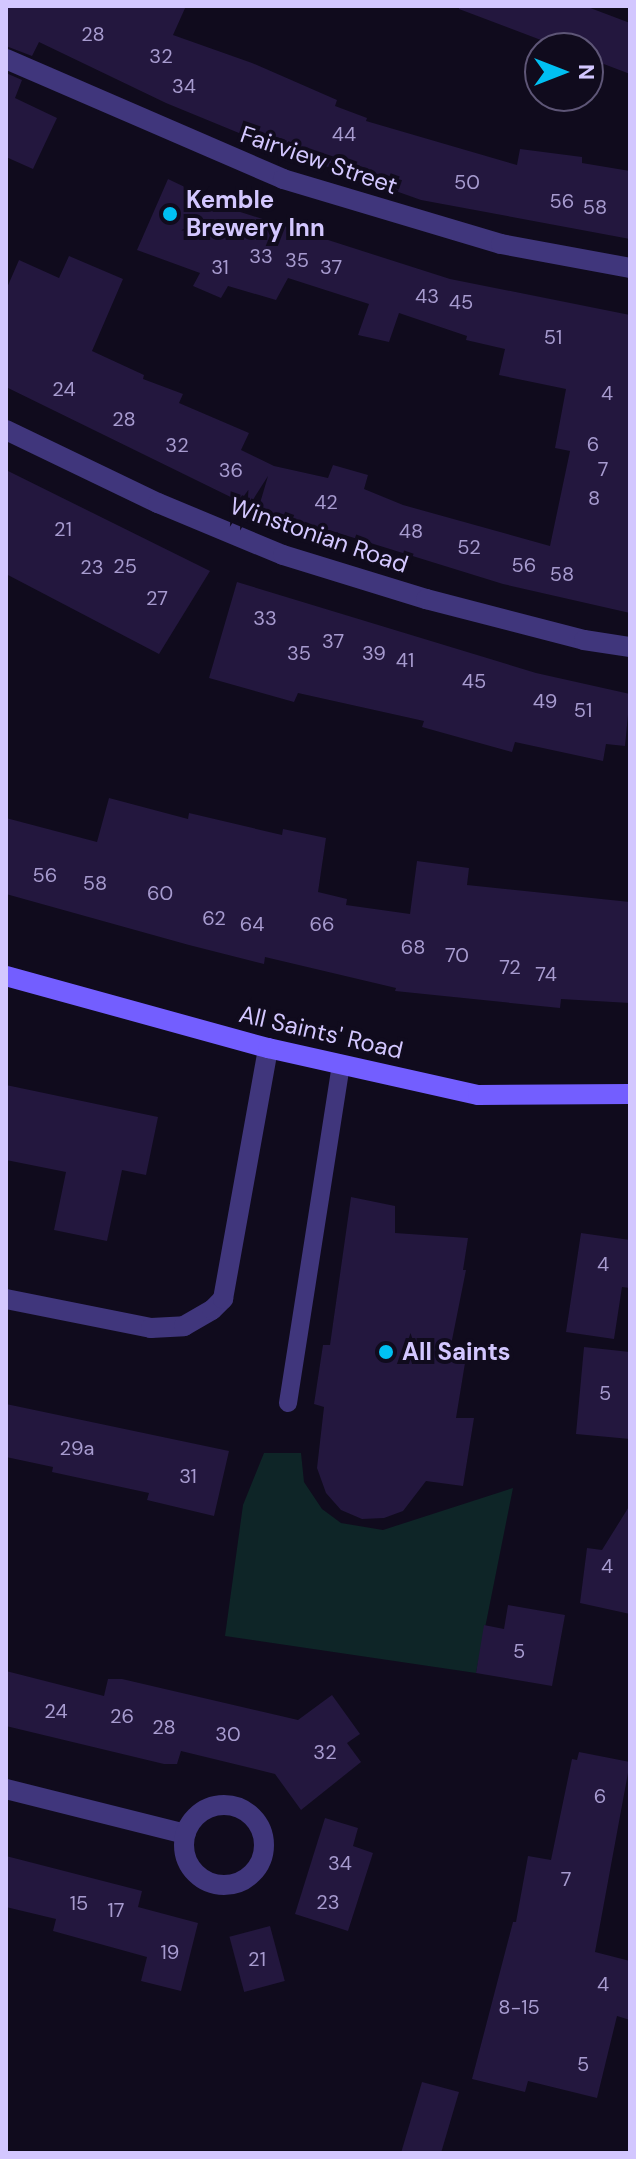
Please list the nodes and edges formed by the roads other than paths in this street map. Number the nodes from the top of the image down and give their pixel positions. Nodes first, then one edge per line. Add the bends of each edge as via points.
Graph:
1 (6, 59) edge
2 (630, 268) edge
3 (6, 430) edge
4 (630, 647) edge
5 (6, 976) edge
6 (268, 1048) junction
7 (341, 1064) junction
8 (630, 1094) edge
9 (6, 1299) edge
10 (288, 1403) dead end
11 (6, 1789) edge
12 (185, 1834) junction

1 - 2 street, Fairview Street via 283,179 501,244
3 - 4 street, Winstonian Road via 158,503 283,555 426,599
5 - 6 street, All Saints' Road
6 - 7 street, All Saints' Road
6 - 9 street via 223,1299 212,1310 184,1326 151,1328
7 - 8 street, All Saints' Road via 478,1095
7 - 10 lane
11 - 12 street
12 - 12 street via 183,1850 189,1865 212,1885 243,1881 263,1857 262,1830 245,1810 232,1805 200,1812

